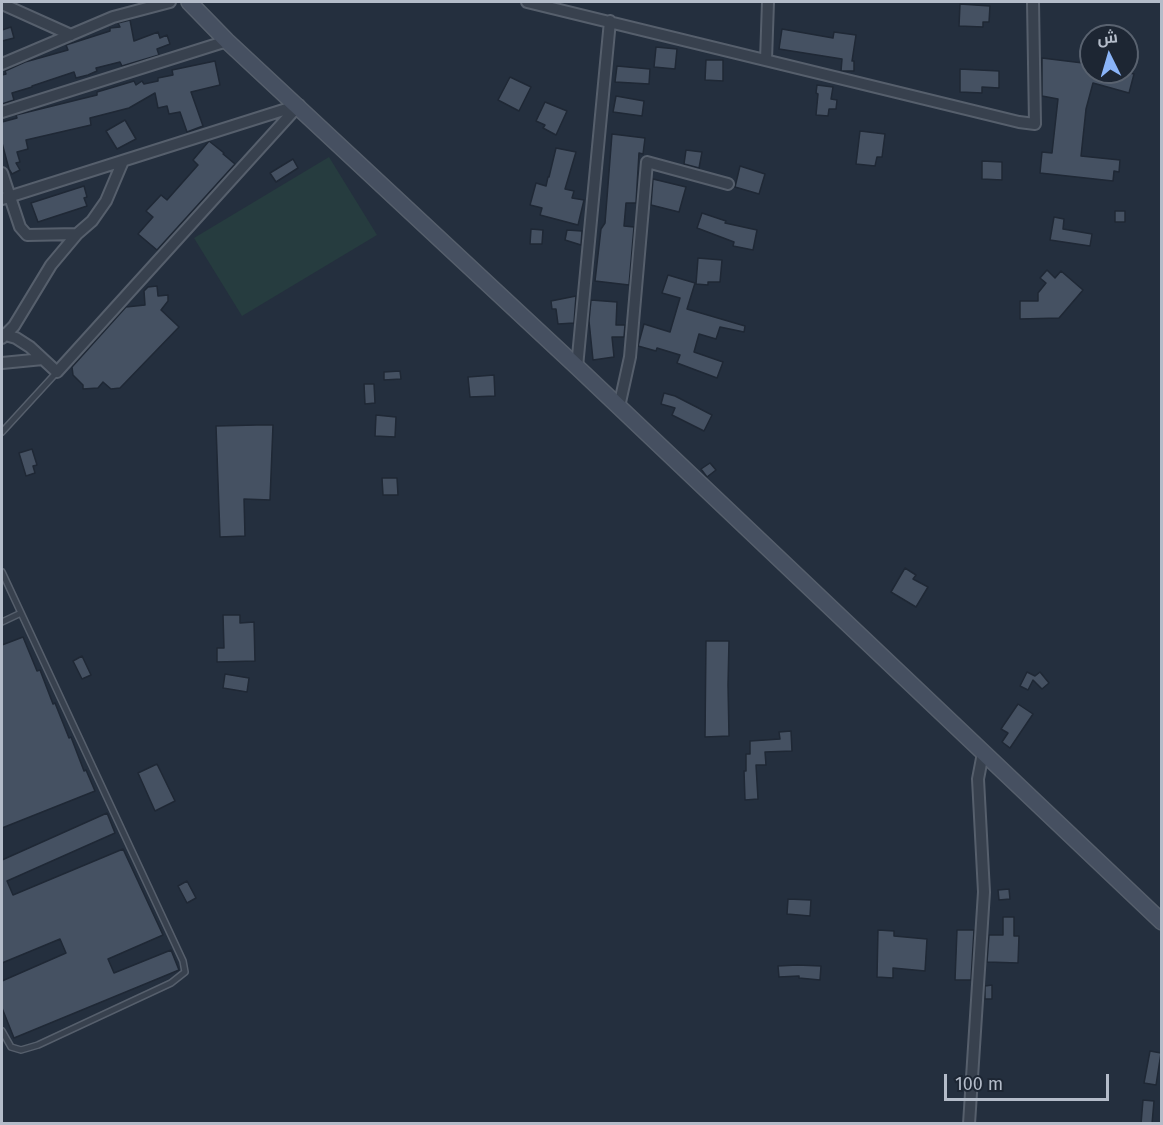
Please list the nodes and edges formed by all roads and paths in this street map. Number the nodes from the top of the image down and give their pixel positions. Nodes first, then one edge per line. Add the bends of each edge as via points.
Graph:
1 (170, 2) edge
2 (189, 2) edge
3 (527, 2) edge
4 (768, 2) edge
5 (1033, 2) edge
6 (2, 4) edge
7 (610, 21) junction
8 (71, 35) junction
9 (227, 41) junction
10 (766, 60) junction
11 (2, 64) edge
12 (298, 105) junction
13 (2, 112) edge
14 (123, 160) junction
15 (2, 173) edge
16 (728, 184) dead end
17 (5, 198) edge
18 (77, 234) junction
19 (3, 335) edge
20 (43, 359) junction
21 (2, 363) edge
22 (577, 367) junction
23 (57, 372) junction
24 (619, 407) junction
25 (2, 432) edge
26 (2, 572) edge
27 (21, 613) junction
28 (2, 622) edge
29 (983, 753) junction
30 (1161, 922) edge
31 (2, 1031) edge
32 (969, 1124) edge

1 - 8 street via 113,17
2 - 9 main road
3 - 7 street
4 - 10 street
5 - 10 street via 1035,124
6 - 8 street
7 - 10 street
7 - 22 street
8 - 11 street
9 - 12 main road
9 - 13 street
12 - 14 street
12 - 22 main road
12 - 23 street
14 - 17 street
14 - 18 street via 106,201
15 - 17 street
16 - 24 street via 647,162 630,357
17 - 18 street via 27,235
18 - 19 street via 51,265 14,326
19 - 20 street via 30,346
20 - 21 street
20 - 23 street
22 - 24 main road
23 - 25 lane
24 - 29 main road
26 - 27 lane
27 - 28 lane
27 - 31 lane via 183,961 184,972 171,983 38,1045 21,1050 11,1047
29 - 30 main road
29 - 32 street via 978,779 984,892

